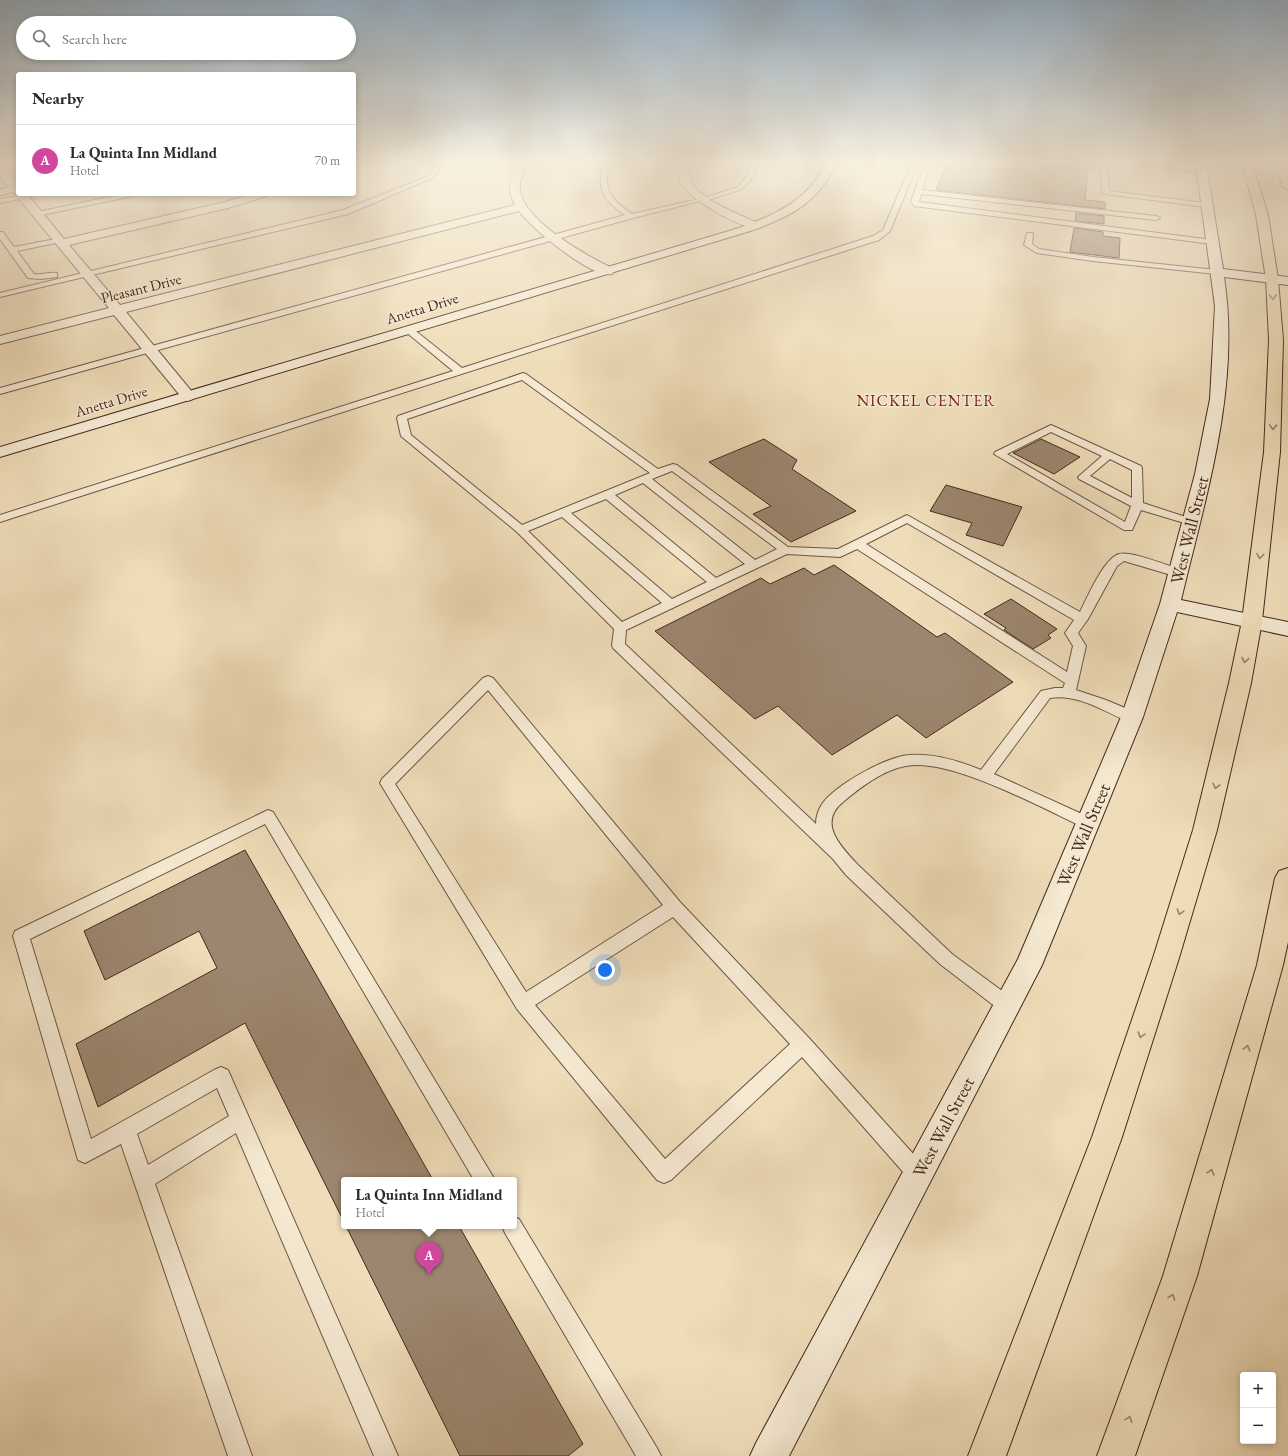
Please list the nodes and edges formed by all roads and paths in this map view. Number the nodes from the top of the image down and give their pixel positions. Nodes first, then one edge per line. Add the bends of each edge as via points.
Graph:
1 (51, 231) edge
2 (107, 231) edge
3 (262, 231) edge
4 (428, 231) edge
5 (546, 231) edge
6 (575, 231) edge
7 (739, 231) edge
8 (885, 231) edge
9 (1187, 231) edge
10 (1210, 231) edge
11 (1264, 231) edge
12 (0, 234) edge
13 (1030, 235) dead end
14 (553, 237) junction
15 (60, 241) junction
16 (1212, 242) junction
17 (12, 250) junction
18 (608, 270) junction
19 (85, 271) junction
20 (1216, 272) junction
21 (1272, 279) junction
22 (1288, 281) edge
23 (0, 295) edge
24 (118, 310) junction
25 (409, 330) junction
26 (0, 340) edge
27 (150, 350) junction
28 (461, 372) junction
29 (0, 391) edge
30 (188, 396) junction
31 (0, 452) edge
32 (1109, 455) junction
33 (658, 474) junction
34 (1083, 477) junction
35 (645, 479) junction
36 (1061, 490) junction
37 (607, 494) junction
38 (1137, 505) junction
39 (564, 513) junction
40 (0, 519) edge
41 (1191, 522) junction
42 (520, 530) junction
43 (858, 544) junction
44 (785, 550) junction
45 (754, 565) junction
46 (1178, 573) junction
47 (715, 583) junction
48 (670, 604) junction
49 (1170, 604) junction
50 (1082, 619) junction
51 (1252, 621) junction
52 (620, 628) junction
53 (1288, 629) edge
54 (1070, 687) junction
55 (1132, 717) junction
56 (984, 777) junction
57 (1088, 823) junction
58 (838, 854) junction
59 (1288, 878) edge
60 (674, 907) junction
61 (523, 1003) junction
62 (1008, 1005) junction
63 (803, 1044) junction
64 (240, 1120) junction
65 (126, 1130) junction
66 (918, 1174) junction
67 (483, 1177) edge
68 (143, 1180) junction
69 (514, 1229) edge
70 (384, 1455) edge
71 (240, 1456) edge
72 (649, 1456) edge
73 (769, 1456) edge
74 (987, 1456) edge
75 (1116, 1456) edge

1 - 15 street
2 - 15 street
3 - 19 lane
4 - 24 street, Pleasant Drive
5 - 14 street
6 - 14 lane
7 - 18 street, Anetta Drive
8 - 28 lane via 876,238
9 - 16 lane
10 - 16 street, West Wall Street
11 - 21 main road
12 - 17 lane
13 - 20 lane via 1028,245 1037,251
14 - 18 street via 564,246
14 - 27 lane
15 - 17 lane
15 - 19 street
16 - 20 street, West Wall Street
17 - 19 lane via 31,276
18 - 25 street, Anetta Drive
19 - 23 lane
19 - 24 street
20 - 21 street
20 - 41 street, West Wall Street via 1222,306 1218,398
21 - 22 street
21 -> 51 main road via 1276,340 1272,452
24 - 26 street, Pleasant Drive
24 - 27 street
25 - 28 lane
25 - 30 street, Anetta Drive
27 - 29 lane
27 - 30 street
28 - 40 lane
30 - 31 street, Anetta Drive
32 - 34 lane
32 - 36 lane via 1051,428 999,454
32 - 38 lane via 1137,468
33 - 35 lane
33 - 42 lane via 524,376 402,418 406,436
33 - 44 lane via 673,467
34 - 36 lane
34 - 38 lane
35 - 37 lane
35 - 45 lane
36 - 38 lane via 1128,528
37 - 39 lane
37 - 47 lane
38 - 41 lane
39 - 42 lane
39 - 48 lane
41 - 46 street, West Wall Street
42 - 52 lane
43 - 44 lane via 840,553
43 - 50 lane via 907,518
43 - 54 lane
44 - 45 lane
45 - 47 lane
46 - 49 street, West Wall Street
46 - 50 lane via 1121,557 1112,564
47 - 48 lane
48 - 52 lane
49 - 51 street
49 - 55 street, West Wall Street
50 - 54 lane via 1071,633 1080,646
51 - 53 street
51 -> 74 main road via 1205,830 1166,958 1107,1137
52 - 58 lane via 618,644
54 - 55 lane
54 - 56 lane via 1046,694
55 - 57 street, West Wall Street
56 - 57 lane
56 - 58 lane via 934,761 908,760 889,766 851,787 827,805 823,822 826,836
57 - 62 street, West Wall Street via 1028,965
58 - 62 lane via 946,959
75 -> 59 main road via 1180,1276 1270,965
60 - 61 lane
60 - 61 lane via 488,682 386,783
60 - 63 lane
61 - 63 lane via 664,1173
62 - 66 street, West Wall Street
63 - 66 lane
64 - 65 lane via 221,1076
64 - 68 lane
64 - 70 lane
65 - 67 lane via 85,1153 21,936 268,816
65 - 68 lane
66 - 73 street, West Wall Street
68 - 71 lane
69 - 72 lane

